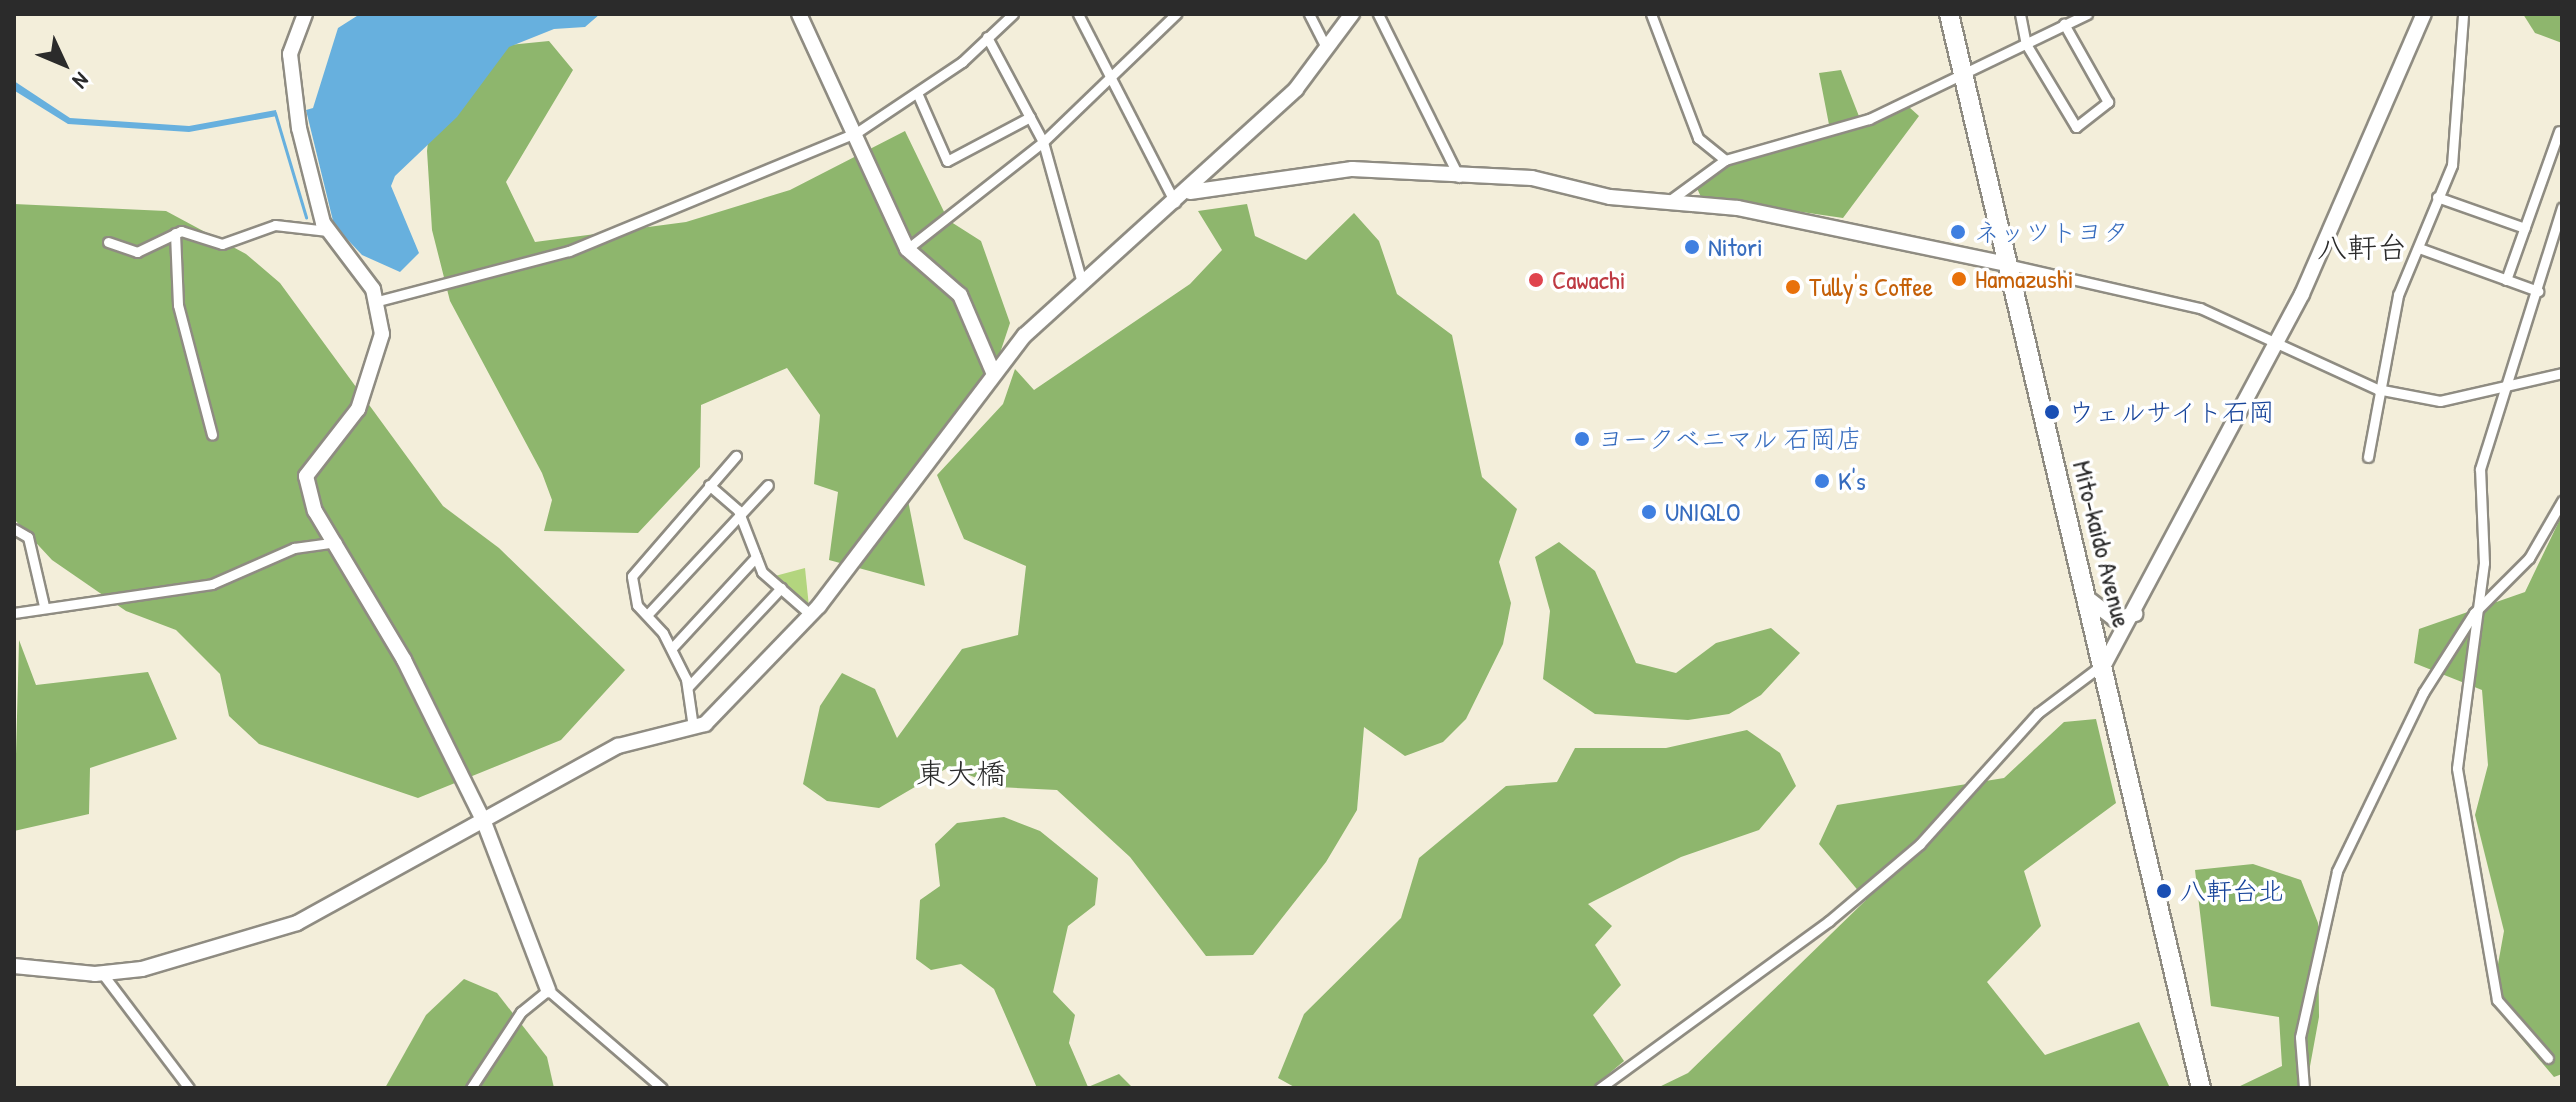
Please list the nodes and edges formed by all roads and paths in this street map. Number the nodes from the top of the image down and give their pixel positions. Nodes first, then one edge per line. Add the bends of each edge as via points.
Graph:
1 (305, 14) edge
2 (799, 14) edge
3 (1013, 14) edge
4 (1078, 14) edge
5 (1176, 14) edge
6 (1309, 14) edge
7 (1352, 14) edge
8 (1378, 14) edge
9 (1651, 14) edge
10 (1949, 14) edge
11 (2020, 14) edge
12 (2087, 14) edge
13 (2424, 14) edge
14 (2463, 14) edge
15 (2064, 24) junction
16 (987, 37) junction
17 (2026, 44) junction
18 (1326, 47) junction
19 (1963, 77) junction
20 (1112, 78) junction
21 (918, 95) junction
22 (1030, 117) junction
23 (2559, 131) dead end
24 (856, 133) junction
25 (1043, 142) junction
26 (1725, 160) junction
27 (1459, 177) junction
28 (1190, 192) junction
29 (2437, 197) junction
30 (1669, 201) junction
31 (1175, 203) junction
32 (2562, 208) edge
33 (2525, 228) junction
34 (328, 231) junction
35 (175, 233) junction
36 (108, 242) dead end
37 (2419, 248) junction
38 (907, 249) junction
39 (2006, 264) junction
40 (2506, 280) junction
41 (1082, 283) junction
42 (2538, 291) junction
43 (378, 301) junction
44 (2277, 342) junction
45 (993, 372) junction
46 (2562, 373) edge
47 (2504, 386) junction
48 (2377, 389) junction
49 (212, 435) dead end
50 (736, 456) dead end
51 (2368, 457) dead end
52 (709, 485) junction
53 (768, 485) dead end
54 (2562, 501) edge
55 (740, 515) junction
56 (14, 529) edge
57 (337, 542) junction
58 (756, 557) junction
59 (781, 588) junction
60 (2090, 600) junction
61 (44, 606) junction
62 (14, 613) edge
63 (2474, 613) junction
64 (648, 614) junction
65 (2135, 614) junction
66 (811, 615) junction
67 (672, 648) junction
68 (2105, 663) junction
69 (688, 687) junction
70 (693, 727) junction
71 (484, 822) junction
72 (14, 966) edge
73 (102, 973) junction
74 (548, 990) junction
75 (2548, 1058) dead end
76 (189, 1088) edge
77 (471, 1088) edge
78 (662, 1088) edge
79 (1600, 1088) edge
80 (2201, 1088) edge
81 (2304, 1088) edge

1 - 34 street via 293,39 290,87
2 - 24 street
3 - 16 street
4 - 20 street
5 - 20 street
6 - 18 street
7 - 18 street
8 - 27 street
9 - 26 street via 1698,138
10 - 19 highway, Mito-kaido Avenue
11 - 17 street
12 - 15 street
13 - 44 street
14 - 29 street via 2452,165
15 - 17 street
15 - 17 street via 2108,102 2076,127
16 - 21 street
16 - 22 street
17 - 19 street
18 - 28 street via 1296,89
19 - 26 street via 1827,135
19 - 39 highway, Mito-kaido Avenue
20 - 25 street
20 - 31 street
21 - 22 street via 947,161
21 - 24 street
22 - 25 street
23 - 33 street
24 - 38 street
24 - 43 street via 569,251
25 - 38 street
25 - 41 street
26 - 30 street
27 - 28 street via 1352,169
27 - 30 street via 1532,178
28 - 31 street
29 - 33 street
29 - 37 street
30 - 39 street via 1738,208
31 - 41 street
32 - 42 street
33 - 40 street
34 - 35 street via 275,225 222,244
34 - 43 street
35 - 36 street via 152,251
35 - 49 street via 180,317
37 - 40 street
37 - 48 street via 2398,295
38 - 45 street via 960,295
39 - 44 street via 2200,308
39 - 60 highway, Mito-kaido Avenue
40 - 42 street
41 - 45 street
42 - 47 street
43 - 57 street via 377,365 358,409 306,476 315,511
44 - 48 street
44 - 65 street
45 - 66 street
46 - 47 street
47 - 48 street via 2440,401
47 - 63 street via 2477,490 2485,545
48 - 51 street
50 - 52 street
52 - 55 street
52 - 64 street via 632,576 637,605
53 - 55 street
54 - 63 street via 2529,558
55 - 58 street
55 - 64 street
56 - 61 street via 28,537
57 - 61 street via 294,548 212,584
57 - 71 street
58 - 59 street
58 - 67 street
59 - 66 street
59 - 69 street
60 - 65 street via 2114,619
60 - 68 highway, Mito-kaido Avenue
61 - 62 street
63 - 75 street via 2457,768 2467,854 2497,1000
63 - 81 street via 2423,693 2337,871 2302,1024
64 - 67 street
65 - 68 street
66 - 70 street via 743,692
67 - 69 street
68 - 79 street via 2038,713 1920,844 1840,912
68 - 80 highway, Mito-kaido Avenue
69 - 70 street
70 - 71 street via 618,746
71 - 73 street via 297,923 203,956
71 - 74 street
72 - 73 street
73 - 76 street
74 - 77 street via 521,1012
74 - 78 street

